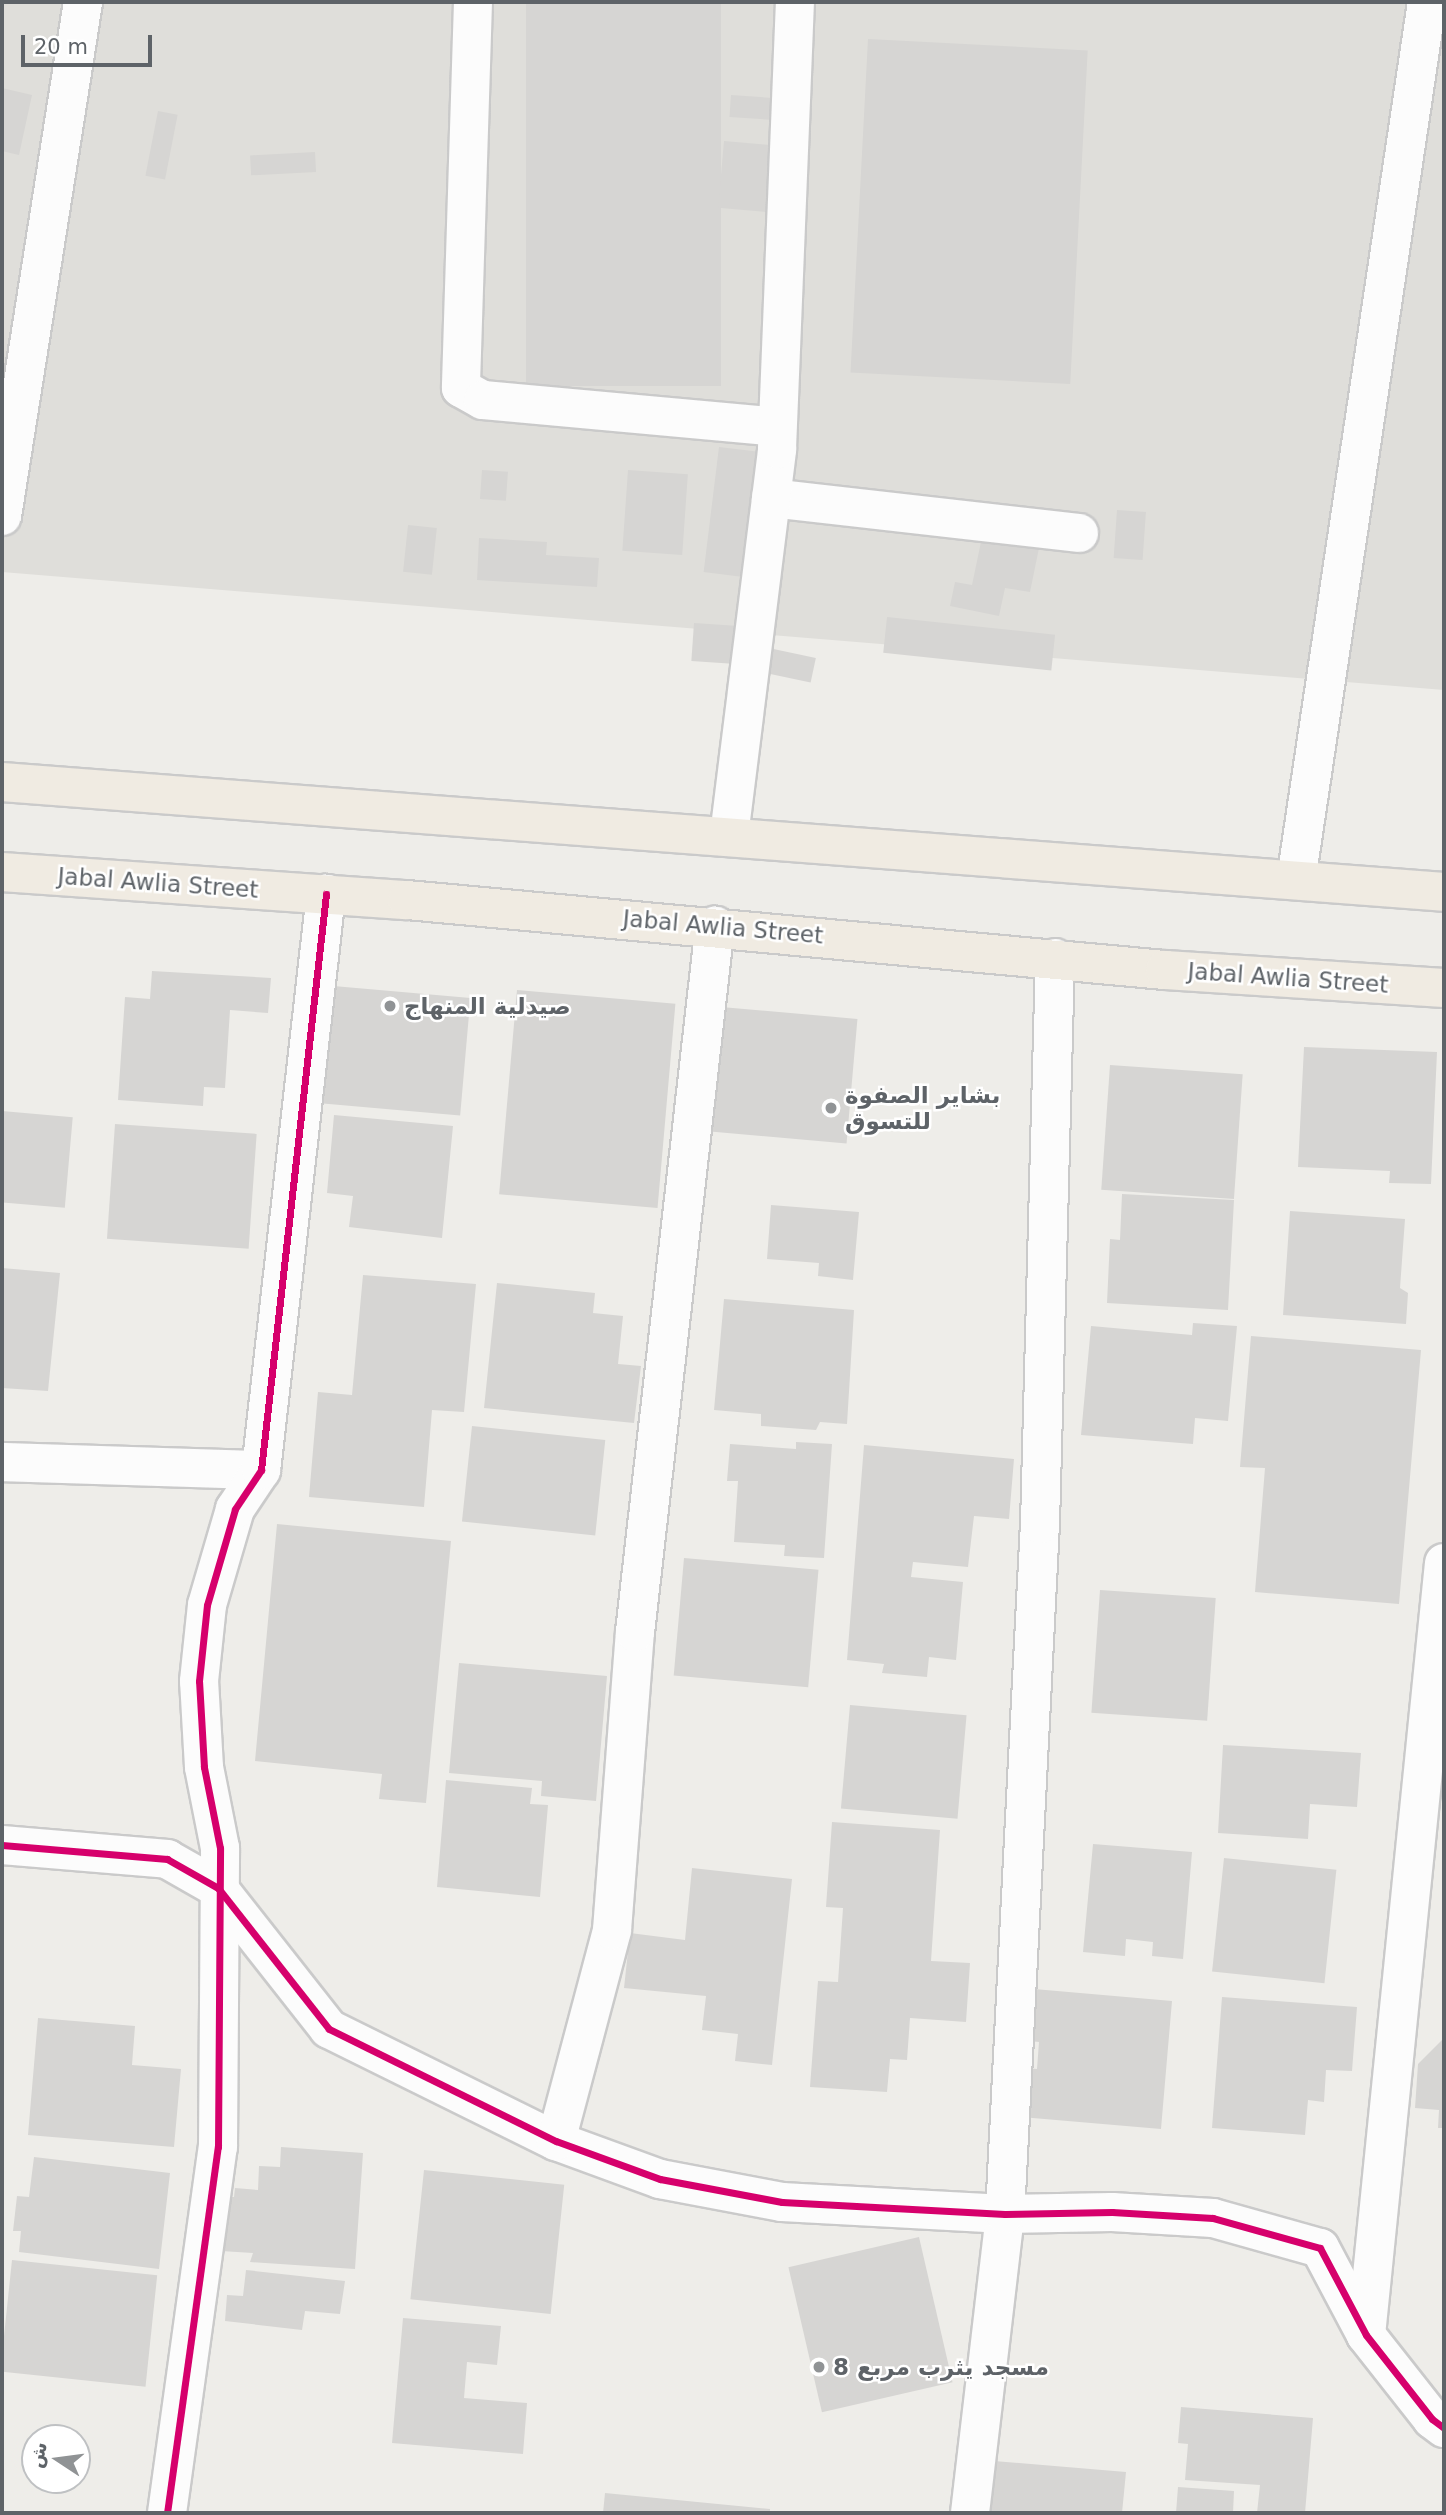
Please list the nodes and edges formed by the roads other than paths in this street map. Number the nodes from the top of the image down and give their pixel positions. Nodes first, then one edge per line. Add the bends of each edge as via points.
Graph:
1 (83, 2) edge
2 (473, 2) edge
3 (795, 2) edge
4 (1427, 2) edge
5 (778, 427) junction
6 (771, 498) junction
7 (2, 516) edge
8 (1079, 533) dead end
9 (2, 782) edge
10 (729, 836) junction
11 (2, 872) edge
12 (1296, 880) junction
13 (1444, 892) edge
14 (326, 894) junction
15 (715, 926) junction
16 (1055, 958) junction
17 (1444, 988) edge
18 (2, 1462) edge
19 (261, 1470) junction
20 (1444, 1567) edge
21 (2, 1845) edge
22 (218, 1888) junction
23 (556, 2141) junction
24 (1005, 2214) junction
25 (1366, 2335) junction
26 (1444, 2428) edge
27 (167, 2513) edge
28 (970, 2513) edge

1 - 7 street
2 - 5 street via 461,388 482,400
3 - 5 street
4 - 12 street
5 - 6 street
6 - 8 street
6 - 10 street
9 - 10 highway
10 - 12 highway
11 - 14 highway, Jabal Awlia Street
12 - 13 highway
14 - 15 highway, Jabal Awlia Street
14 - 19 street
15 - 16 highway, Jabal Awlia Street
15 - 23 street via 635,1632 612,1930
16 - 17 highway, Jabal Awlia Street
16 - 24 street via 1040,1524
18 - 19 street
19 - 22 street via 235,1509 207,1605 199,1681 204,1767 220,1847
20 - 25 street
21 - 22 street via 167,1859
22 - 23 street via 329,2029
22 - 27 street via 218,2147
23 - 24 street via 660,2179 782,2202
24 - 25 street via 1112,2212 1213,2218 1320,2248
24 - 28 street
25 - 26 street

